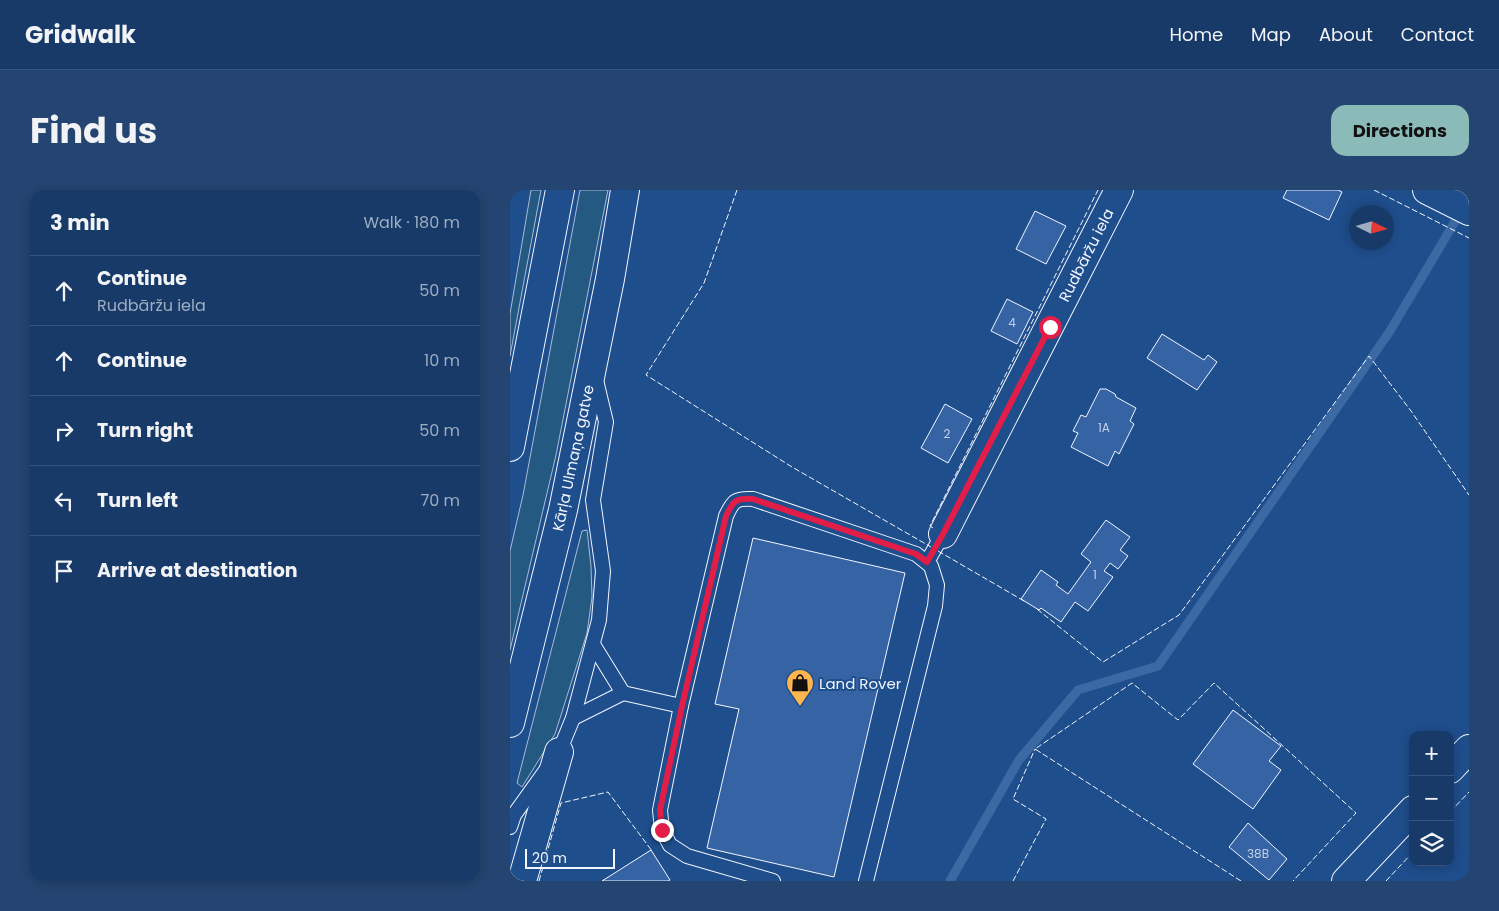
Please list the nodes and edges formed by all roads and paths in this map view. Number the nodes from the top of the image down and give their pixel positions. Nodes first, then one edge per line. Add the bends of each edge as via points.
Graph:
1 (560, 190) edge
2 (626, 190) edge
3 (1120, 190) edge
4 (1428, 190) edge
5 (1469, 210) edge
6 (592, 364) junction
7 (510, 446) edge
8 (943, 534) joint
9 (927, 562) junction
10 (594, 646) junction
11 (623, 693) junction
12 (682, 706) junction
13 (573, 718) junction
14 (510, 723) edge
15 (1469, 749) edge
16 (559, 752) junction
17 (1454, 766) edge
18 (1409, 814) edge
19 (510, 827) edge
20 (522, 881) edge
21 (774, 881) edge
22 (866, 881) edge
23 (1346, 881) edge

1 - 7 main road
2 - 6 main road, Kārļa Ulmaņa gatve
3 - 8 main road, Rudbāržu iela
4 - 5 main road
6 - 10 lane via 606,422 593,500 603,571 600,620
6 - 14 main road, Kārļa Ulmaņa gatve via 563,510
8 - 9 lane
9 - 12 lane via 916,554 753,499 740,498 731,504 726,516
9 - 22 lane via 932,566 937,585 935,606
10 - 11 lane
10 - 13 lane
11 - 12 lane
11 - 13 lane
12 - 21 lane via 660,810 662,830 670,845 687,856
13 - 16 lane
15 - 17 main road
16 - 19 lane via 514,815
16 - 20 main road
18 - 23 main road

